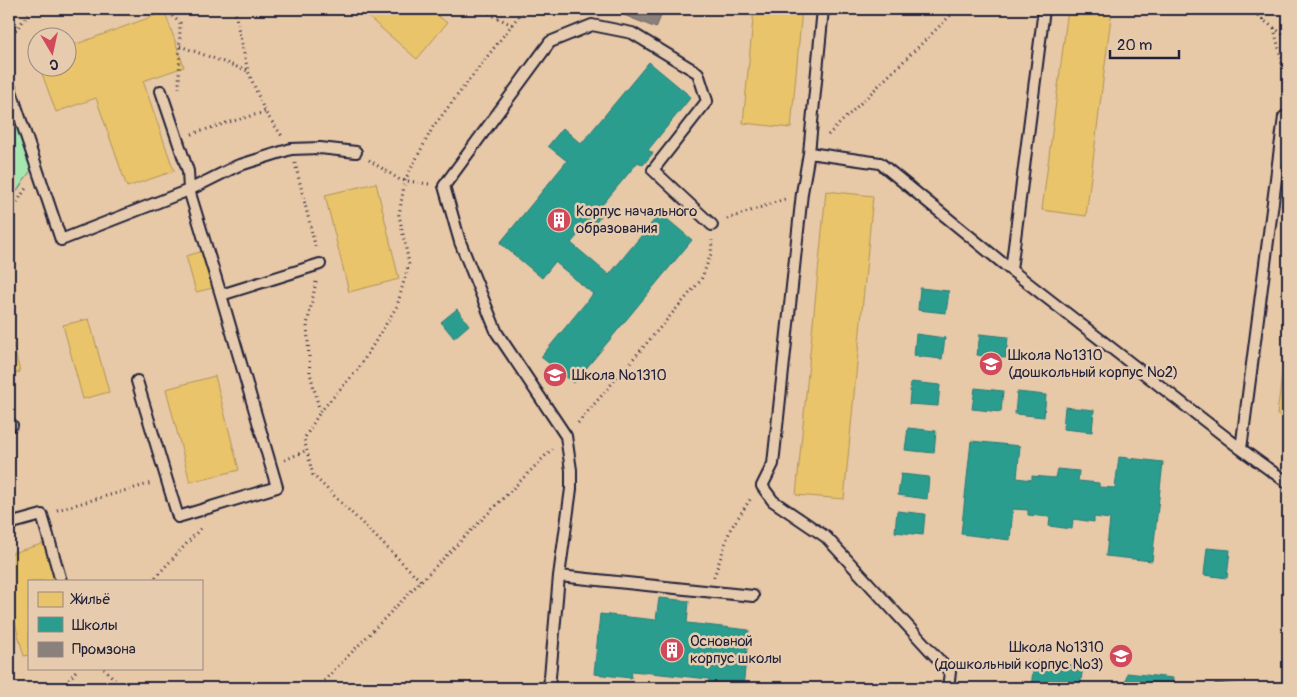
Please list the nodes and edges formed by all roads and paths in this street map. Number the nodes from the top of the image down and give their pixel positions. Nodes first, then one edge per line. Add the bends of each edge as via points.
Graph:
1 (33, 9) edge
2 (165, 9) edge
3 (480, 9) edge
4 (524, 9) edge
5 (823, 9) edge
6 (957, 9) edge
7 (1044, 9) edge
8 (1250, 9) edge
9 (1263, 9) edge
10 (1263, 20) junction
11 (512, 25) junction
12 (1274, 28) junction
13 (9, 38) edge
14 (1288, 38) edge
15 (180, 46) junction
16 (248, 71) dead end
17 (9, 85) edge
18 (161, 92) dead end
19 (179, 92) dead end
20 (265, 112) dead end
21 (1284, 117) joint
22 (177, 139) junction
23 (356, 152) joint
24 (809, 153) junction
25 (38, 171) junction
26 (405, 180) junction
27 (444, 186) junction
28 (189, 190) junction
29 (9, 215) edge
30 (712, 224) dead end
31 (320, 264) joint
32 (1011, 270) junction
33 (221, 294) junction
34 (137, 381) dead end
35 (320, 412) junction
36 (1241, 449) junction
37 (307, 450) junction
38 (271, 466) junction
39 (167, 479) junction
40 (1288, 483) edge
41 (762, 486) junction
42 (42, 515) junction
43 (9, 524) edge
44 (205, 524) dead end
45 (560, 576) junction
46 (61, 580) edge
47 (153, 580) edge
48 (421, 581) dead end
49 (709, 591) junction
50 (753, 596) dead end
51 (76, 670) edge
52 (106, 670) edge
53 (63, 688) edge
54 (122, 688) edge
55 (548, 688) edge
56 (948, 688) edge

1 - 13 path
2 - 15 path via 180,24
3 - 11 path
4 - 11 path
5 - 24 lane
6 - 24 path
7 - 32 lane
8 - 10 path
9 - 10 path
10 - 12 path
11 - 26 path via 433,127
12 - 14 path
12 - 21 path via 1284,71
15 - 16 path
15 - 19 path
17 - 25 lane
18 - 22 lane
20 - 22 path
21 - 36 lane
22 - 28 lane via 188,171
23 - 26 path
23 - 28 lane via 291,149 237,166
24 - 32 lane via 880,163
24 - 41 lane via 773,464
25 - 28 lane via 61,240
25 - 29 path
26 - 27 path
26 - 35 path via 399,215 409,263 397,306 359,368
27 - 30 lane via 550,42 592,25 632,33 698,73 706,101 653,170
27 - 45 lane via 460,242 497,333 566,436 571,470
28 - 33 lane
31 - 33 lane
31 - 35 path via 307,325 310,373
32 - 36 lane
33 - 38 lane
34 - 39 lane
35 - 37 path via 304,439
36 - 40 lane
37 - 38 path
37 - 48 path via 314,475
38 - 39 lane via 277,487 178,517
39 - 42 path
41 - 49 path via 730,530
41 - 56 lane via 773,501 826,537 950,672
42 - 43 lane
42 - 46 lane
44 - 47 path
45 - 49 lane
45 - 55 lane
49 - 50 lane
51 - 53 path
52 - 54 path

